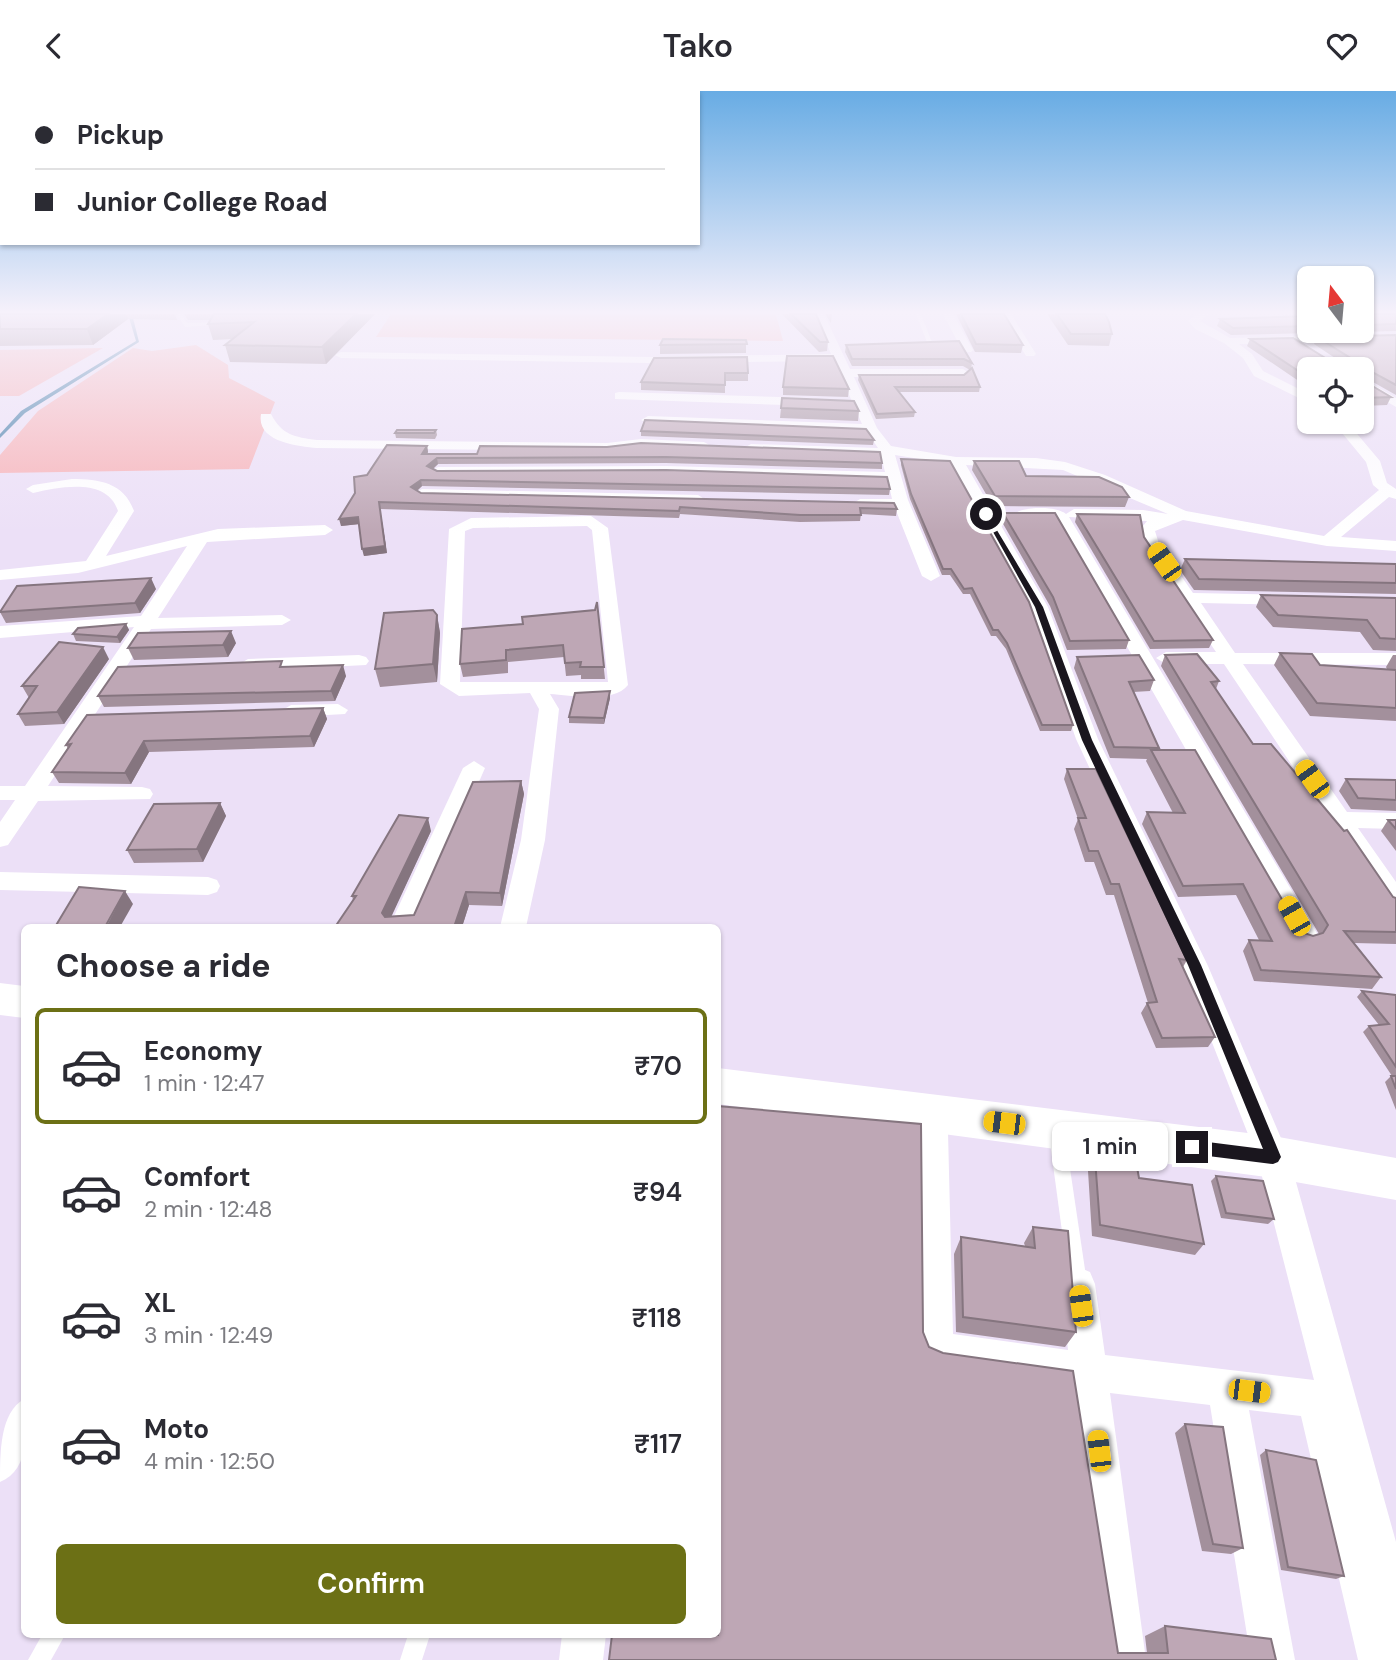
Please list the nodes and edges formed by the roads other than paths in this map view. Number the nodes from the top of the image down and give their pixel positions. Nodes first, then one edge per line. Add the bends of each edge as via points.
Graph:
1 (845, 387) edge
2 (1374, 389) edge
3 (619, 396) dead end
4 (846, 403) junction
5 (1396, 403) edge
6 (266, 417) dead end
7 (648, 420) edge
8 (871, 428) junction
9 (1350, 434) edge
10 (886, 450) junction
11 (956, 461) junction
12 (438, 471) edge
13 (895, 477) junction
14 (33, 489) dead end
15 (422, 493) edge
16 (1391, 493) edge
17 (714, 500) edge
18 (902, 503) junction
19 (838, 504) edge
20 (986, 514) junction
21 (1059, 514) junction
22 (1182, 515) junction
23 (1163, 520) junction
24 (325, 530) dead end
25 (201, 538) junction
26 (1327, 541) junction
27 (1396, 546) edge
28 (92, 565) junction
29 (0, 575) edge
30 (931, 576) dead end
31 (1189, 599) junction
32 (1313, 601) edge
33 (282, 620) dead end
34 (145, 622) junction
35 (49, 628) junction
36 (0, 632) edge
37 (69, 648) edge
38 (101, 651) edge
39 (1229, 656) junction
40 (1119, 658) edge
41 (1144, 658) junction
42 (1058, 659) junction
43 (1082, 659) edge
44 (1396, 659) edge
45 (120, 660) junction
46 (359, 661) dead end
47 (223, 665) edge
48 (142, 668) edge
49 (536, 687) junction
50 (338, 710) dead end
51 (271, 712) edge
52 (111, 716) edge
53 (84, 717) junction
54 (474, 768) dead end
55 (33, 792) junction
56 (0, 793) edge
57 (142, 793) dead end
58 (1342, 820) junction
59 (1396, 821) edge
60 (0, 839) edge
61 (0, 881) edge
62 (208, 886) dead end
63 (1396, 901) edge
64 (403, 924) edge
65 (514, 924) edge
66 (1305, 935) edge
67 (0, 999) edge
68 (21, 1002) edge
69 (721, 1087) edge
70 (766, 1106) junction
71 (721, 1113) edge
72 (1056, 1129) junction
73 (1273, 1157) junction
74 (1396, 1179) edge
75 (1078, 1284) joint
76 (1090, 1372) junction
77 (1226, 1388) junction
78 (21, 1424) edge
79 (0, 1462) edge
80 (1396, 1619) edge
81 (52, 1638) edge
82 (418, 1638) edge
83 (584, 1638) edge
84 (39, 1660) edge
85 (411, 1660) edge
86 (581, 1660) edge
87 (1124, 1660) edge
88 (1273, 1660) edge
89 (1380, 1660) edge

1 - 4 street
2 - 5 street
3 - 4 street
4 - 8 street
6 - 10 street via 270,430 283,439 317,444 607,447 641,443
7 - 8 street
8 - 10 street
9 - 16 street via 1373,461 1380,485
10 - 11 street
10 - 13 street
11 - 20 street
11 - 22 street via 1065,466
12 - 13 street via 666,470
13 - 18 street
14 - 28 street via 87,482 125,503 126,511
15 - 17 street
16 - 26 street
18 - 19 street
18 - 30 street
20 - 21 street
20 - 42 street via 1039,607
21 - 23 street via 1143,515
21 - 41 street
22 - 23 street
22 - 26 street
23 - 31 street via 1147,531 1151,544
24 - 25 street via 249,531
25 - 28 street
25 - 34 street
26 - 27 street
28 - 29 street
31 - 32 street
31 - 39 street
33 - 34 street
34 - 35 street
34 - 45 street
35 - 36 street
35 - 37 street
38 - 45 street
39 - 41 street
39 - 44 street
39 - 58 street
40 - 41 street
41 - 66 street
42 - 43 street
42 - 73 street via 1087,740 1195,965
45 - 48 street
45 - 53 street
46 - 47 street
49 - 49 street via 459,690 450,684 457,529 471,523 591,521 600,528 618,685 602,690
49 - 65 street via 549,709 533,840
50 - 51 street
52 - 53 street
53 - 55 street
54 - 64 street
55 - 56 street
55 - 57 street
55 - 60 street
58 - 59 street
58 - 63 street
61 - 62 street
67 - 68 street
69 - 70 street
70 - 71 street
70 - 72 street
70 - 76 street via 933,1132 935,1350
72 - 73 street
72 - 75 lane
73 - 74 street
73 - 80 street
75 - 76 street
76 - 77 street
76 - 87 street
77 - 88 street
77 - 89 street via 1316,1399
78 - 79 street
81 - 84 lane
82 - 85 lane
83 - 86 street

